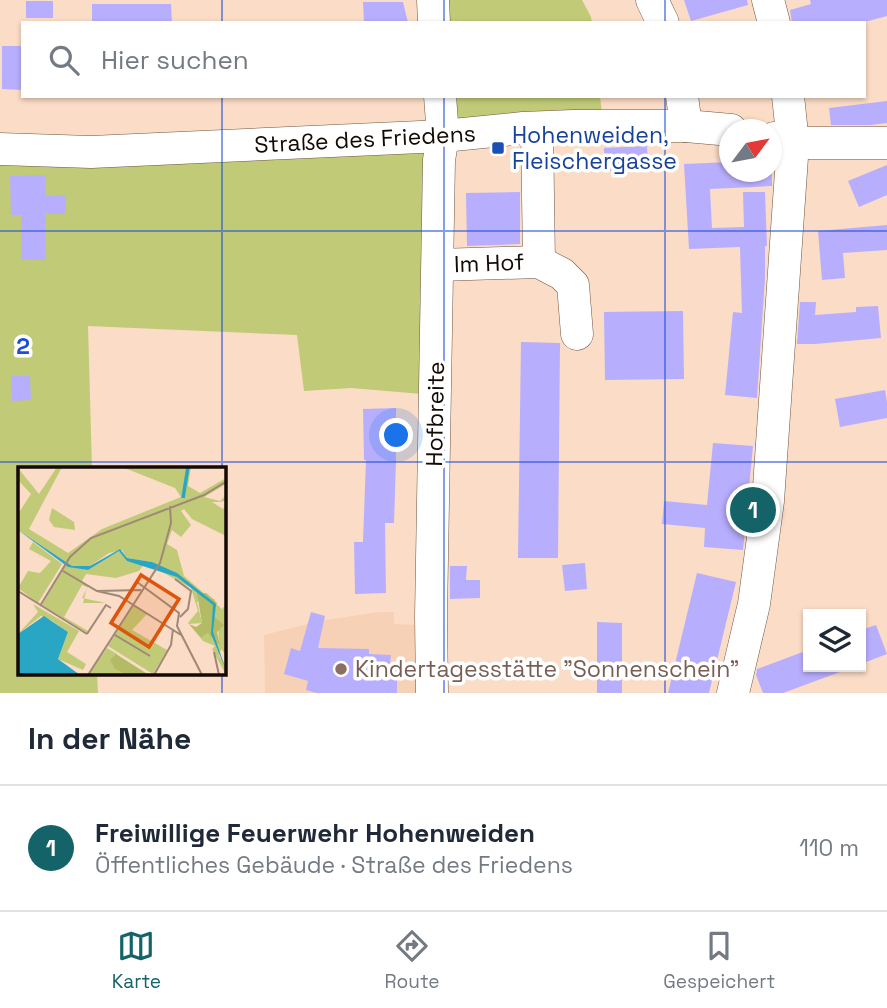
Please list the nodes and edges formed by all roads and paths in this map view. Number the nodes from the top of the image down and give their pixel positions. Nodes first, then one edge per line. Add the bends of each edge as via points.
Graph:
1 (433, 0) edge
2 (652, 0) edge
3 (768, 0) edge
4 (434, 21) edge
5 (662, 21) edge
6 (773, 21) edge
7 (440, 98) edge
8 (788, 98) edge
9 (684, 111) edge
10 (719, 125) edge
11 (537, 128) junction
12 (443, 136) junction
13 (782, 140) edge
14 (887, 143) edge
15 (0, 149) edge
16 (780, 182) edge
17 (539, 261) junction
18 (438, 265) junction
19 (577, 334) dead end
20 (432, 693) edge
21 (733, 693) edge

1 - 4 street
2 - 5 street
3 - 6 street
7 - 12 street, Hofbreite
8 - 13 street
9 - 10 street, Straße des Friedens
9 - 11 street, Straße des Friedens
11 - 12 street, Straße des Friedens
11 - 17 street, Im Hof
12 - 15 street, Straße des Friedens via 91,152
12 - 18 street, Hofbreite
13 - 14 street
16 - 21 street via 768,501 754,604
17 - 18 street, Im Hof
17 - 19 street, Im Hof via 572,285
18 - 20 street, Hofbreite

